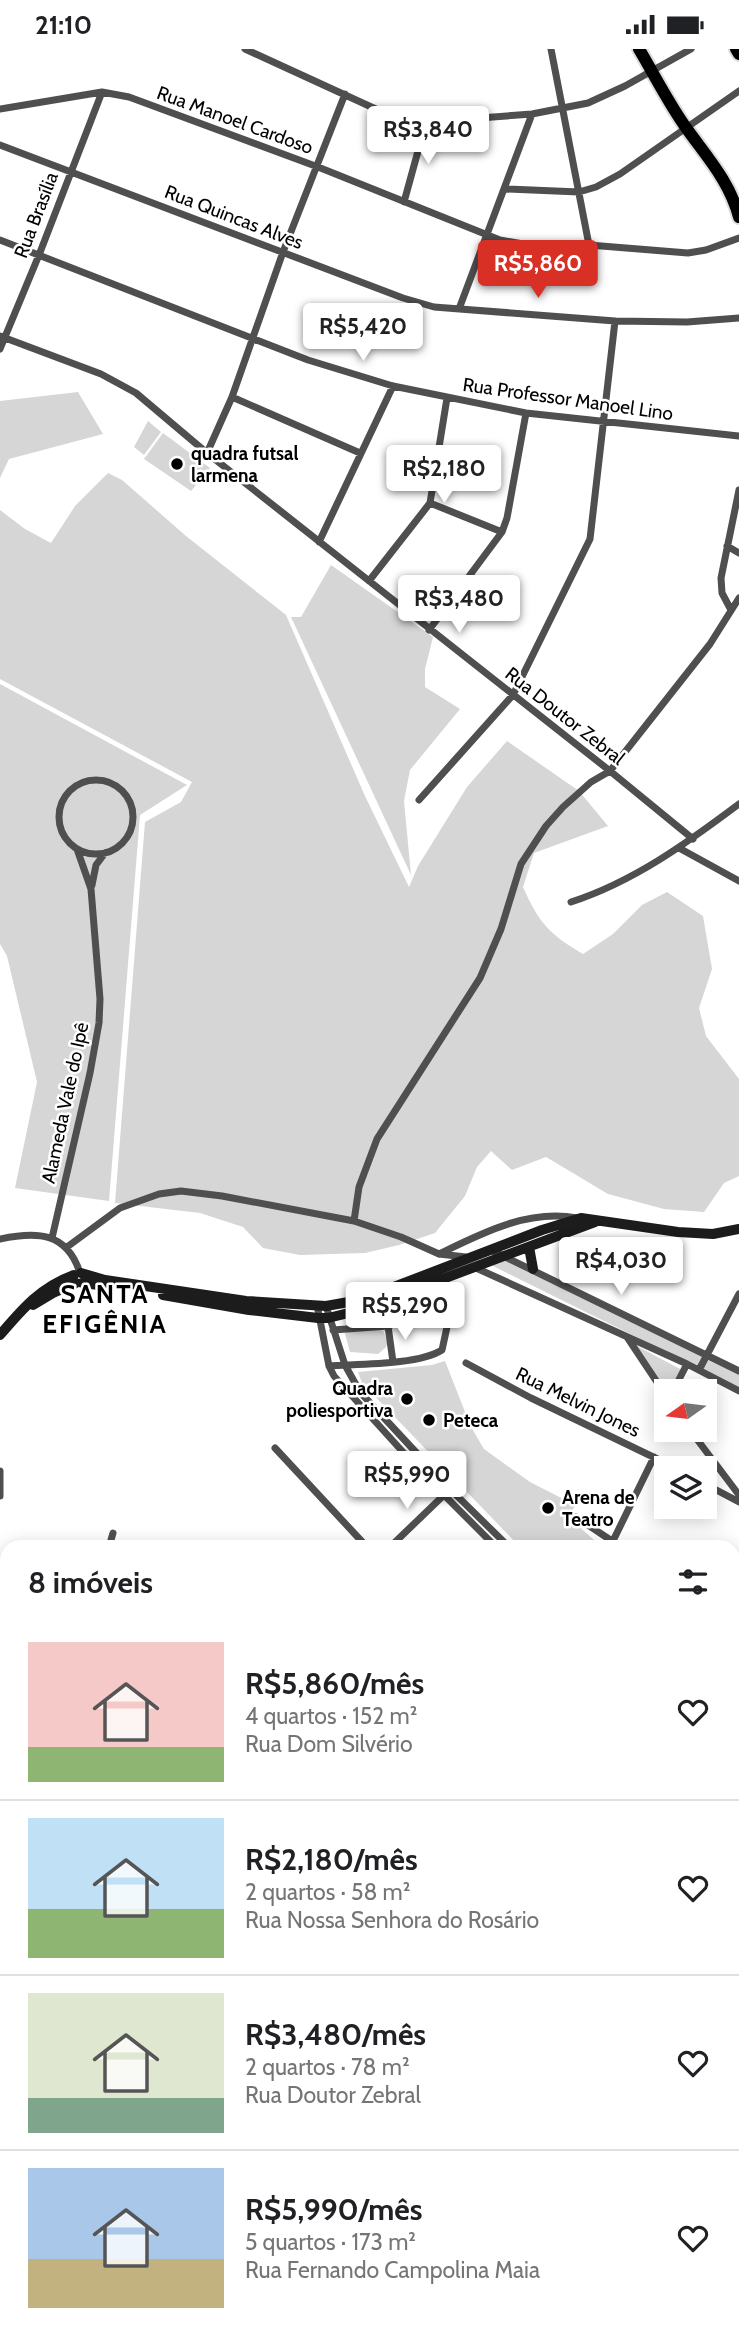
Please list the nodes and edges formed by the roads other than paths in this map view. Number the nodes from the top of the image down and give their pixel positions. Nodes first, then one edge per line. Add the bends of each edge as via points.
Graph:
1 (244, 49) edge
2 (551, 49) edge
3 (639, 49) edge
4 (691, 49) edge
5 (736, 49) edge
6 (739, 54) edge
7 (652, 71) junction
8 (739, 91) edge
9 (102, 92) junction
10 (345, 94) junction
11 (0, 109) edge
12 (564, 109) junction
13 (532, 114) junction
14 (426, 123) junction
15 (685, 127) junction
16 (0, 145) edge
17 (317, 167) junction
18 (70, 171) junction
19 (505, 189) junction
20 (579, 192) junction
21 (404, 202) junction
22 (739, 217) edge
23 (486, 236) junction
24 (739, 238) edge
25 (0, 240) edge
26 (589, 245) junction
27 (283, 252) junction
28 (39, 255) junction
29 (459, 309) junction
30 (739, 317) edge
31 (615, 321) junction
32 (2, 337) edge
33 (253, 337) junction
34 (0, 349) edge
35 (393, 386) junction
36 (232, 397) junction
37 (447, 398) junction
38 (526, 413) junction
39 (604, 422) junction
40 (739, 436) edge
41 (207, 453) junction
42 (360, 453) junction
43 (739, 490) edge
44 (430, 503) junction
45 (502, 532) junction
46 (318, 542) junction
47 (727, 546) junction
48 (739, 553) edge
49 (369, 580) junction
50 (739, 598) edge
51 (731, 610) junction
52 (429, 630) junction
53 (513, 695) junction
54 (611, 771) junction
55 (419, 800) dead end
56 (739, 804) edge
57 (693, 839) junction
58 (679, 848) junction
59 (77, 849) junction
60 (105, 853) junction
61 (739, 881) edge
62 (91, 889) junction
63 (571, 902) dead end
64 (581, 1219) junction
65 (354, 1221) junction
66 (599, 1221) junction
67 (739, 1229) edge
68 (52, 1238) junction
69 (0, 1239) edge
70 (66, 1247) junction
71 (528, 1247) junction
72 (491, 1250) junction
73 (439, 1254) junction
74 (503, 1256) junction
75 (473, 1263) junction
76 (533, 1269) junction
77 (78, 1275) junction
78 (739, 1294) edge
79 (321, 1306) junction
80 (323, 1318) junction
81 (388, 1326) junction
82 (332, 1330) junction
83 (0, 1335) edge
84 (627, 1337) junction
85 (706, 1355) junction
86 (393, 1362) junction
87 (466, 1363) dead end
88 (687, 1364) junction
89 (345, 1365) junction
90 (329, 1366) junction
91 (699, 1370) junction
92 (739, 1371) edge
93 (655, 1379) edge
94 (679, 1379) edge
95 (739, 1391) edge
96 (700, 1442) edge
97 (275, 1448) dead end
98 (654, 1457) joint
99 (0, 1477) edge
100 (717, 1490) edge
101 (444, 1495) junction
102 (739, 1495) edge
103 (0, 1496) edge
104 (739, 1502) edge
105 (576, 1517) dead end
106 (113, 1533) dead end
107 (111, 1540) edge
108 (360, 1540) edge
109 (397, 1540) edge
110 (488, 1540) edge
111 (502, 1540) edge
112 (605, 1540) edge
113 (613, 1540) edge

1 - 10 street
2 - 12 street
3 - 7 highway
4 - 7 street
5 - 6 highway
7 - 12 street via 588,103
7 - 15 highway
8 - 15 street
9 - 11 street, Rua Manoel Cardoso
9 - 17 street, Rua Manoel Cardoso via 129,97
9 - 18 street, Rua Brasília
10 - 14 street via 391,116
10 - 17 street
12 - 13 street
12 - 20 street
13 - 14 street
13 - 19 street
14 - 21 street
15 - 20 street via 620,174
15 - 22 highway via 724,179
16 - 18 street, Rua Quincas Alves
17 - 21 street, Rua Manoel Cardoso
17 - 27 street
18 - 27 street, Rua Quincas Alves
18 - 28 street, Rua Brasília
19 - 20 street
19 - 23 street
20 - 26 street
21 - 23 street, Rua Manoel Cardoso
23 - 26 street, Rua Manoel Cardoso via 523,244
23 - 29 street
24 - 26 street, Rua Manoel Cardoso via 688,253
25 - 28 street, Rua Professor Manoel Lino
27 - 29 street, Rua Quincas Alves via 402,298
27 - 33 street
28 - 32 street, Rua Brasília
28 - 33 street, Rua Professor Manoel Lino
29 - 31 street, Rua Quincas Alves
30 - 31 street, Rua Quincas Alves
31 - 39 street
32 - 34 street, Rua Brasília
32 - 41 street, Rua Doutor Zebral via 121,383
33 - 35 street, Rua Professor Manoel Lino
33 - 36 street
35 - 37 street, Rua Professor Manoel Lino
35 - 42 street
36 - 41 street
36 - 42 street
37 - 38 street, Rua Professor Manoel Lino
37 - 44 street
38 - 39 street, Rua Professor Manoel Lino
38 - 45 street
39 - 40 street, Rua Professor Manoel Lino
39 - 53 street via 590,539
41 - 46 street, Rua Doutor Zebral
42 - 46 street
43 - 47 street
44 - 45 street
44 - 49 street
45 - 52 street
46 - 49 street, Rua Doutor Zebral
47 - 48 street
47 - 51 street via 721,578 722,593
49 - 52 street, Rua Doutor Zebral
50 - 51 street
51 - 54 street
52 - 53 street, Rua Doutor Zebral
53 - 54 street, Rua Doutor Zebral
53 - 55 street
54 - 57 street, Rua Doutor Zebral
54 - 65 street via 563,807 521,864 480,978 377,1139 359,1187
56 - 57 street
57 - 58 street
58 - 61 street
58 - 63 street via 618,883
59 - 60 street
59 - 60 street via 66,839 59,811 74,787 101,780 115,785 132,808 127,836
59 - 62 street, Alameda Vale do Ipê
60 - 62 street, Alameda Vale do Ipê via 96,865
62 - 68 street, Alameda Vale do Ipê via 99,1023
64 - 66 main road
64 - 72 main road
64 - 73 street via 547,1215 517,1222
65 - 70 street via 222,1196 168,1192 120,1208
65 - 73 street
66 - 67 main road via 678,1233
66 - 71 main road
68 - 69 street
68 - 70 street
70 - 77 street via 75,1257
71 - 74 main road
71 - 76 main road
72 - 74 street
72 - 75 main road
73 - 75 street
74 - 75 main road
74 - 76 street
75 - 79 main road via 360,1300
75 - 80 main road via 357,1311
75 - 84 street
76 - 85 street
77 - 79 main road via 246,1301
77 - 80 main road via 249,1310
77 - 83 main road via 13,1320
78 - 85 street
79 - 80 street
80 - 82 street
80 - 90 street
81 - 82 street
81 - 86 street
81 - 86 street via 431,1314 442,1317 447,1327 442,1350
82 - 89 street
84 - 88 street
84 - 93 street
85 - 91 street
85 - 92 street
86 - 89 street
87 - 98 street, Rua Melvin Jones
88 - 91 street
88 - 94 street
89 - 90 street
89 - 111 street via 359,1392
90 - 101 street via 352,1398
91 - 95 street
96 - 102 street
97 - 108 street
98 - 113 street
99 - 103 street
100 - 104 street
101 - 109 street
101 - 110 street
105 - 112 street
106 - 107 street

